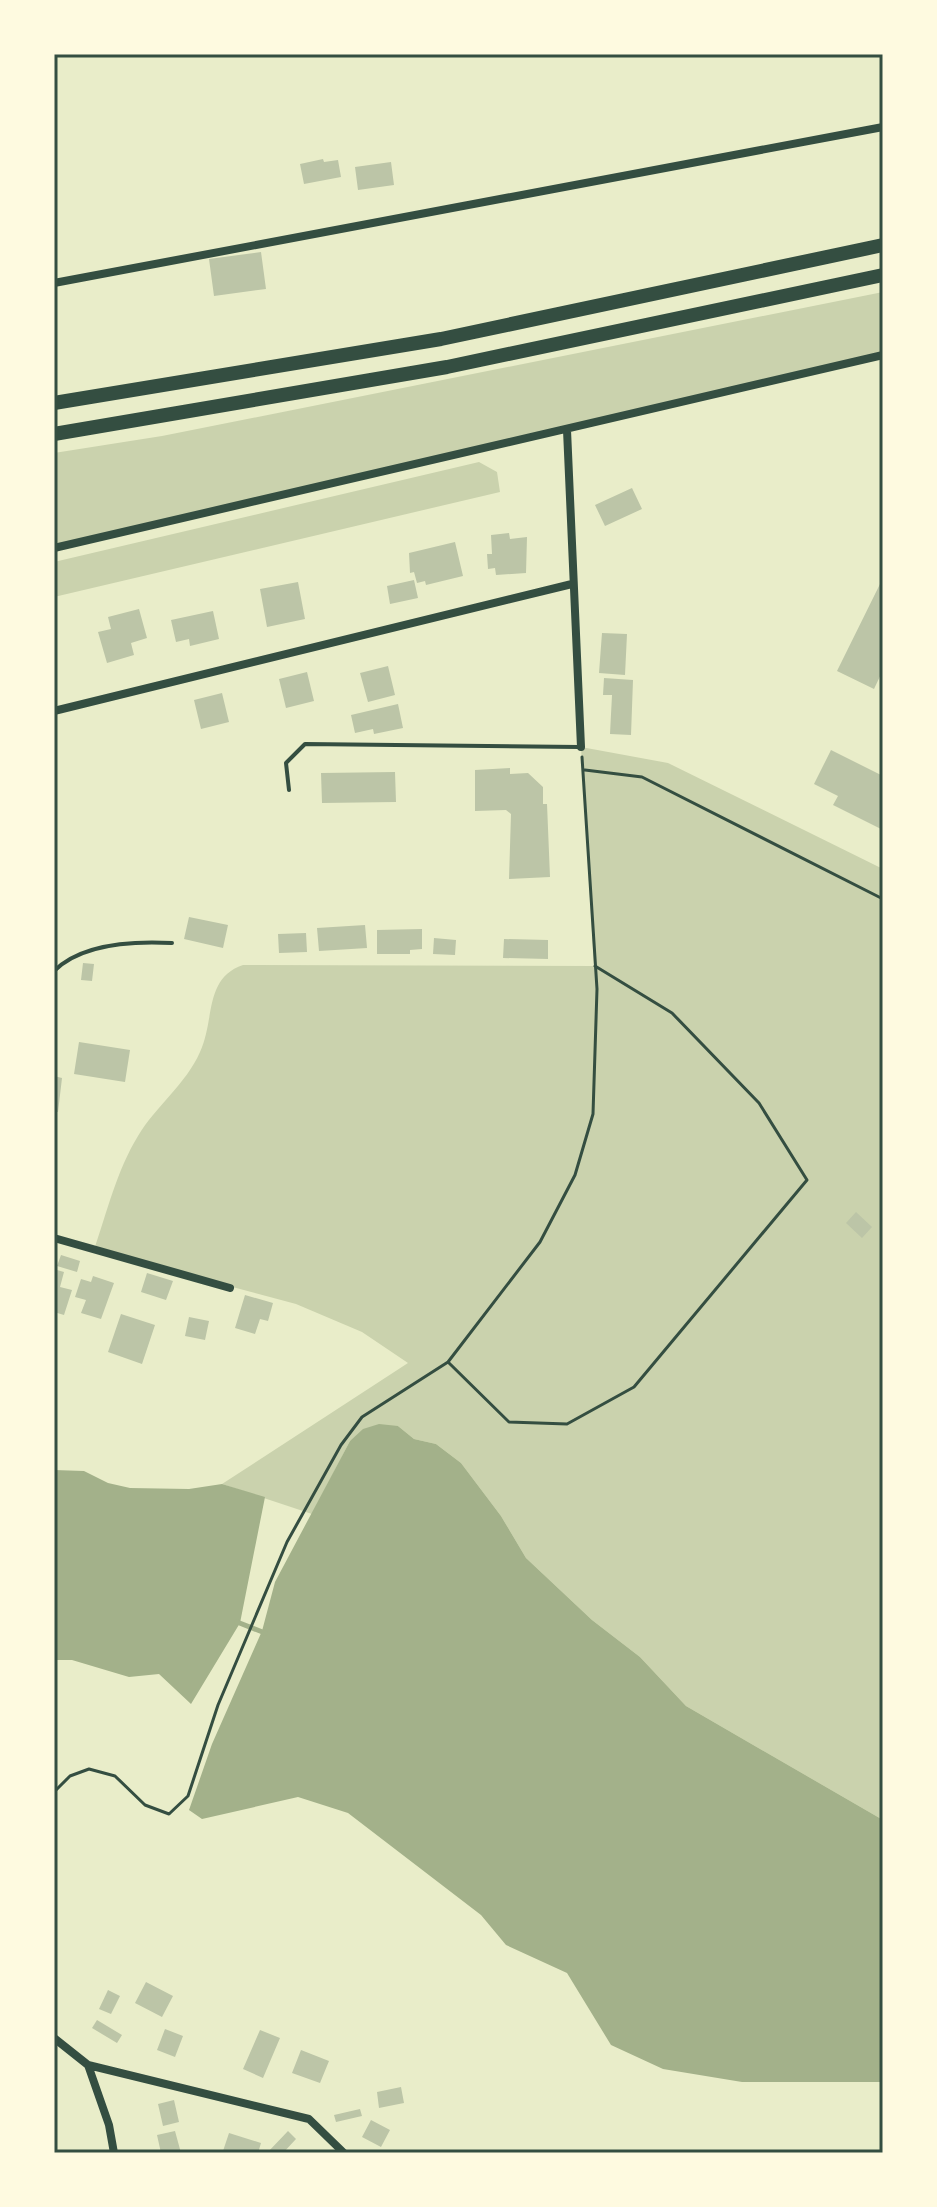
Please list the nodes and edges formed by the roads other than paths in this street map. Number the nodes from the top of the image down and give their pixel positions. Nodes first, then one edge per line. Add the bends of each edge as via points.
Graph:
1 (883, 127) edge
2 (883, 245) edge
3 (883, 275) edge
4 (54, 283) edge
5 (883, 355) edge
6 (54, 403) edge
7 (567, 430) junction
8 (54, 434) edge
9 (54, 548) edge
10 (572, 584) junction
11 (54, 711) edge
12 (581, 747) joint
13 (289, 790) dead end
14 (172, 943) dead end
15 (54, 971) edge
16 (54, 1238) edge
17 (230, 1288) dead end
18 (54, 2038) edge
19 (88, 2065) junction
20 (114, 2153) edge
21 (344, 2153) edge

1 - 4 street
2 - 6 highway via 441,339
3 - 8 highway via 447,367
5 - 7 street
7 - 9 street
7 - 10 street
10 - 11 street
10 - 12 street
12 - 13 lane via 305,744 286,763
14 - 15 lane via 87,951 67,958
16 - 17 street
18 - 19 street
19 - 20 street
19 - 21 street via 309,2119

